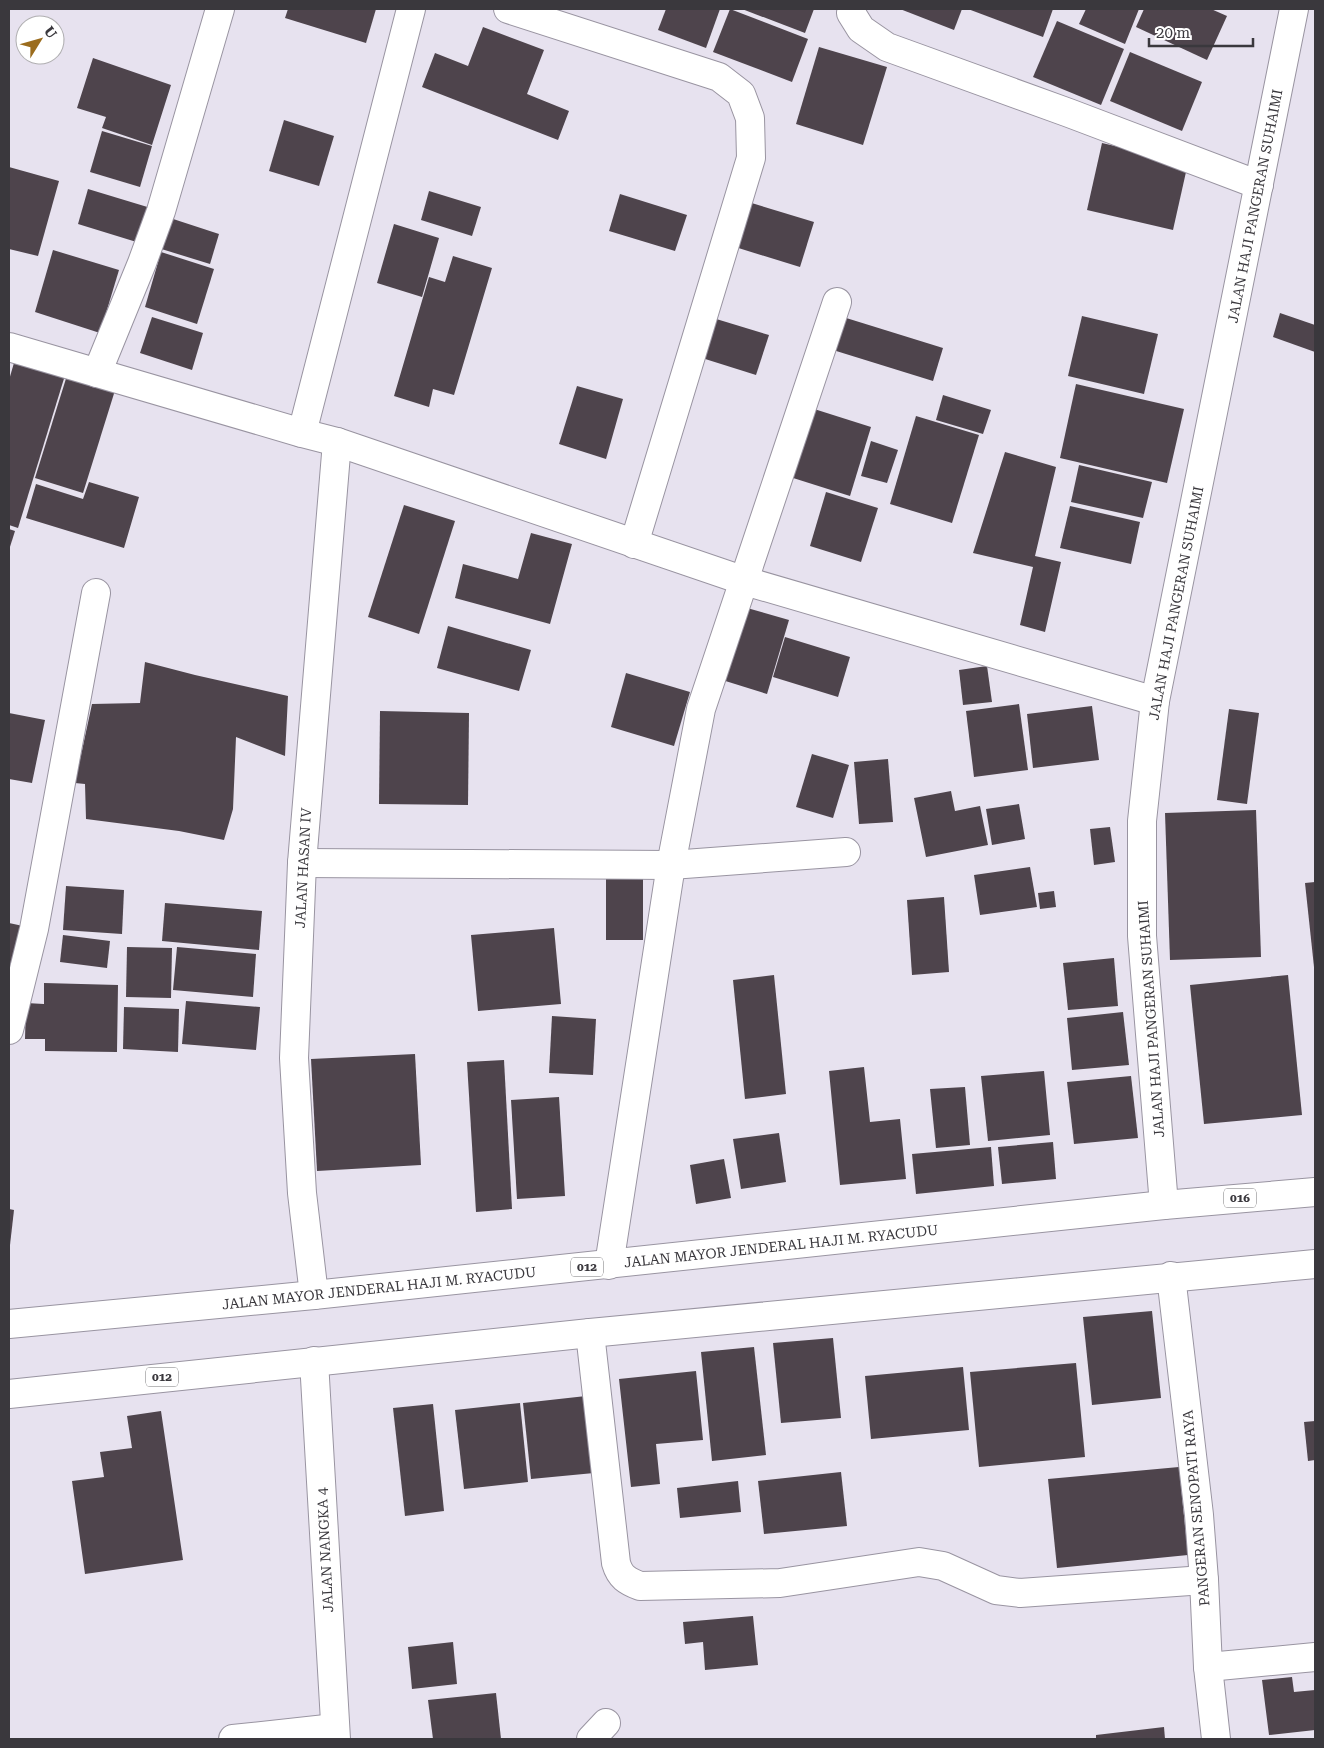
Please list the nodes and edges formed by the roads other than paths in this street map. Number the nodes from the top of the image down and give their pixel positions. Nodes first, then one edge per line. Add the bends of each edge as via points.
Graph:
1 (220, 9) edge
2 (411, 9) edge
3 (508, 9) edge
4 (852, 9) edge
5 (1294, 9) edge
6 (1259, 185) junction
7 (837, 302) dead end
8 (9, 346) edge
9 (97, 373) junction
10 (302, 433) junction
11 (337, 442) junction
12 (634, 544) junction
13 (745, 582) junction
14 (96, 592) dead end
15 (1155, 701) junction
16 (846, 852) dead end
17 (302, 863) junction
18 (671, 865) junction
19 (9, 1030) edge
20 (1315, 1192) edge
21 (1164, 1205) junction
22 (1315, 1264) edge
23 (609, 1265) junction
24 (1171, 1276) junction
25 (314, 1295) junction
26 (9, 1324) edge
27 (590, 1333) junction
28 (314, 1361) junction
29 (9, 1394) edge
30 (1204, 1580) junction
31 (1315, 1657) edge
32 (1208, 1667) junction
33 (336, 1734) edge
34 (233, 1739) edge
35 (1216, 1739) edge

1 - 9 street via 161,211
2 - 10 street
3 - 12 street via 719,77 741,94 750,118 751,158
4 - 6 street via 851,14 862,29 887,47
5 - 6 street, JALAN HAJI PANGERAN SUHAIMI
6 - 15 street, JALAN HAJI PANGERAN SUHAIMI
7 - 13 street
8 - 9 street
9 - 10 street
10 - 11 street
11 - 12 street
11 - 17 street, JALAN HASAN IV
12 - 13 street
13 - 15 street
13 - 18 street via 701,709
14 - 19 street via 34,929
15 - 21 street, JALAN HAJI PANGERAN SUHAIMI via 1142,821 1142,936
16 - 18 street
17 - 18 street
17 - 25 street, JALAN HASAN IV via 294,1058 302,1193
18 - 23 street
20 - 21 street, JALAN MAYOR JENDERAL HAJI M. RYACUDU / 016
21 - 23 street, JALAN MAYOR JENDERAL HAJI M. RYACUDU / 012
22 - 24 street
23 - 25 street, JALAN MAYOR JENDERAL HAJI M. RYACUDU / 012
24 - 27 street, 012
24 - 30 street, PANGERAN SENOPATI RAYA
25 - 26 street, JALAN MAYOR JENDERAL HAJI M. RYACUDU / 012
27 - 28 street, 012
27 - 30 street via 616,1563 626,1580 640,1586 780,1583 919,1562 943,1566 996,1590 1020,1594
28 - 29 street, 012
28 - 33 street, JALAN NANGKA 4
30 - 32 street, PANGERAN SENOPATI RAYA
31 - 32 street
32 - 35 street, PANGERAN SENOPATI RAYA
33 - 34 street

